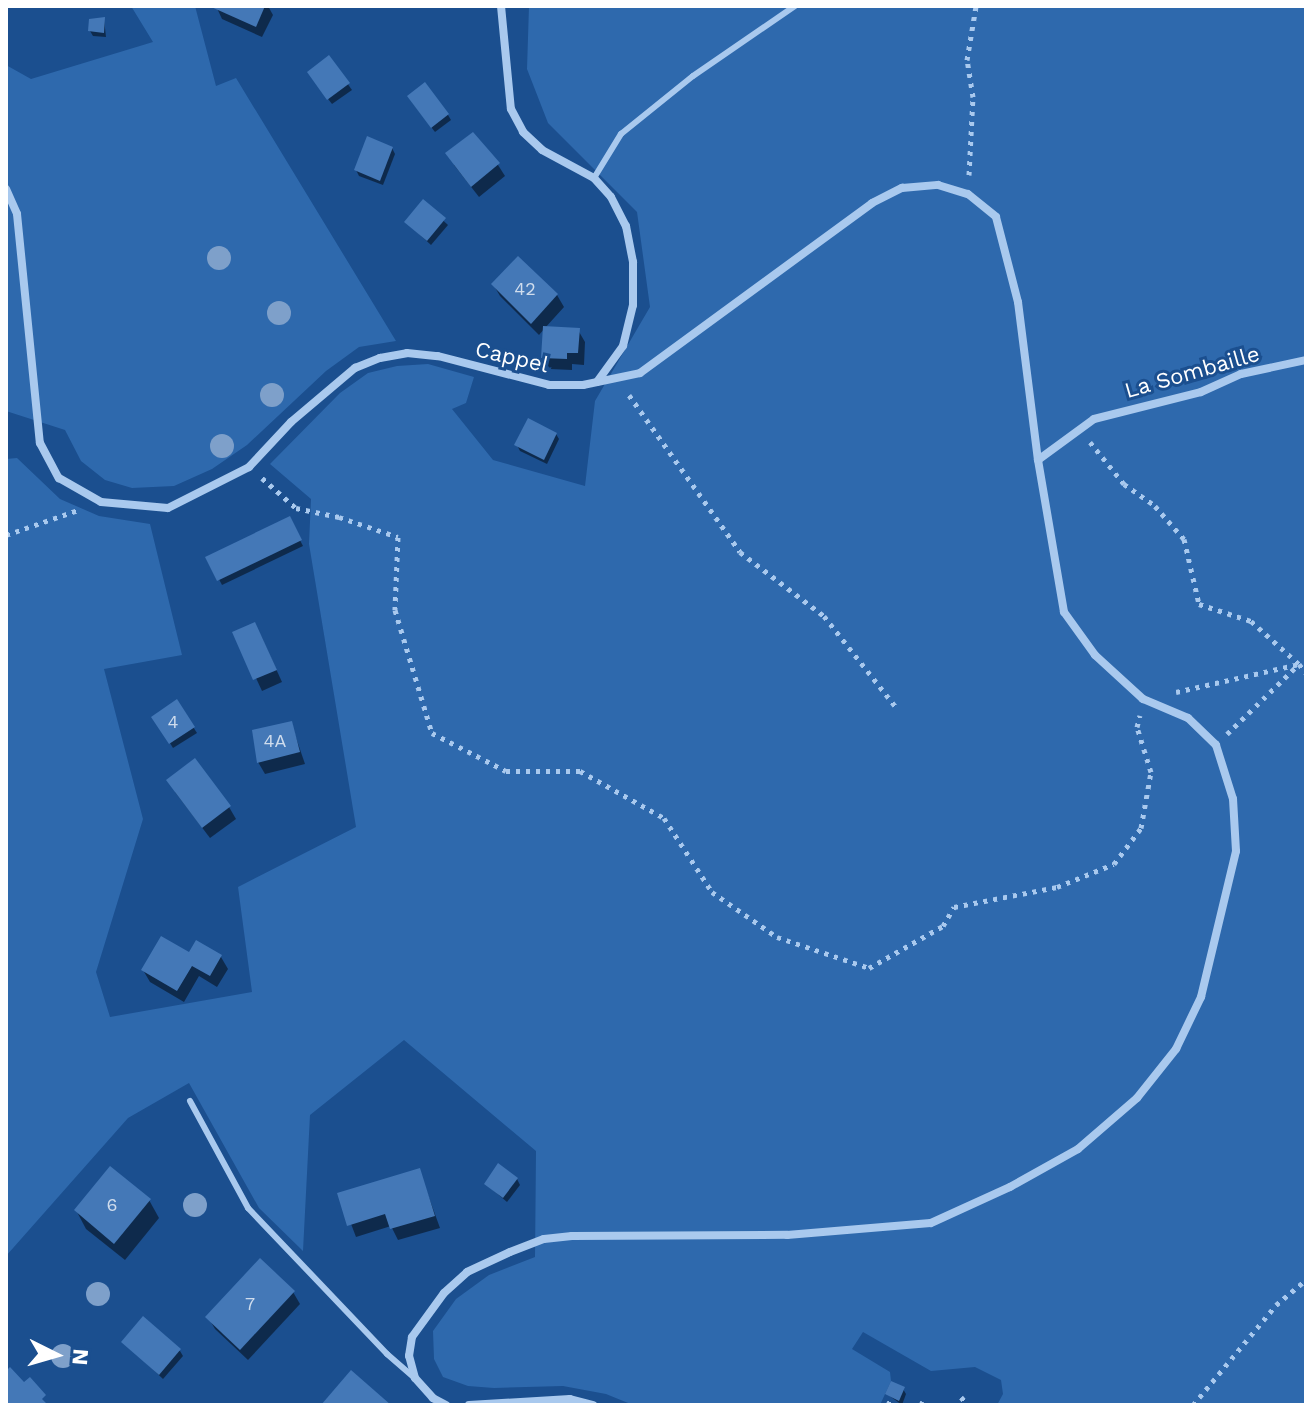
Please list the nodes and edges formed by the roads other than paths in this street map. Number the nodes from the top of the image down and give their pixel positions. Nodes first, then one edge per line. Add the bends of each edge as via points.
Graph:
1 (501, 6) edge
2 (795, 6) edge
3 (594, 178) junction
4 (6, 189) edge
5 (1306, 360) edge
6 (597, 382) junction
7 (1038, 460) junction
8 (190, 1101) dead end
9 (415, 1378) junction
10 (446, 1405) edge
11 (469, 1405) edge
12 (593, 1405) edge

1 - 3 street via 511,109 523,132 542,150
2 - 3 lane via 693,76 621,134
3 - 6 street via 626,226 633,262 633,305 623,346
4 - 6 street, Cappel via 17,214 40,443 59,478 101,502 168,508 249,467 291,422 355,368 380,358 407,353 438,356 549,385
5 - 7 street, La Sombaille via 1094,419
6 - 7 street, Cappel via 640,373 872,203 902,188 938,185 973,198 996,217 1018,302
7 - 9 street via 1064,612 1095,655 1143,699 1188,718 1216,745 1233,799 1236,851 1201,997 1176,1049 1137,1098 1078,1149 931,1223 787,1235 572,1236 544,1239 467,1272 412,1337 409,1356
8 - 9 lane via 248,1208
9 - 10 street
11 - 12 street via 570,1399

